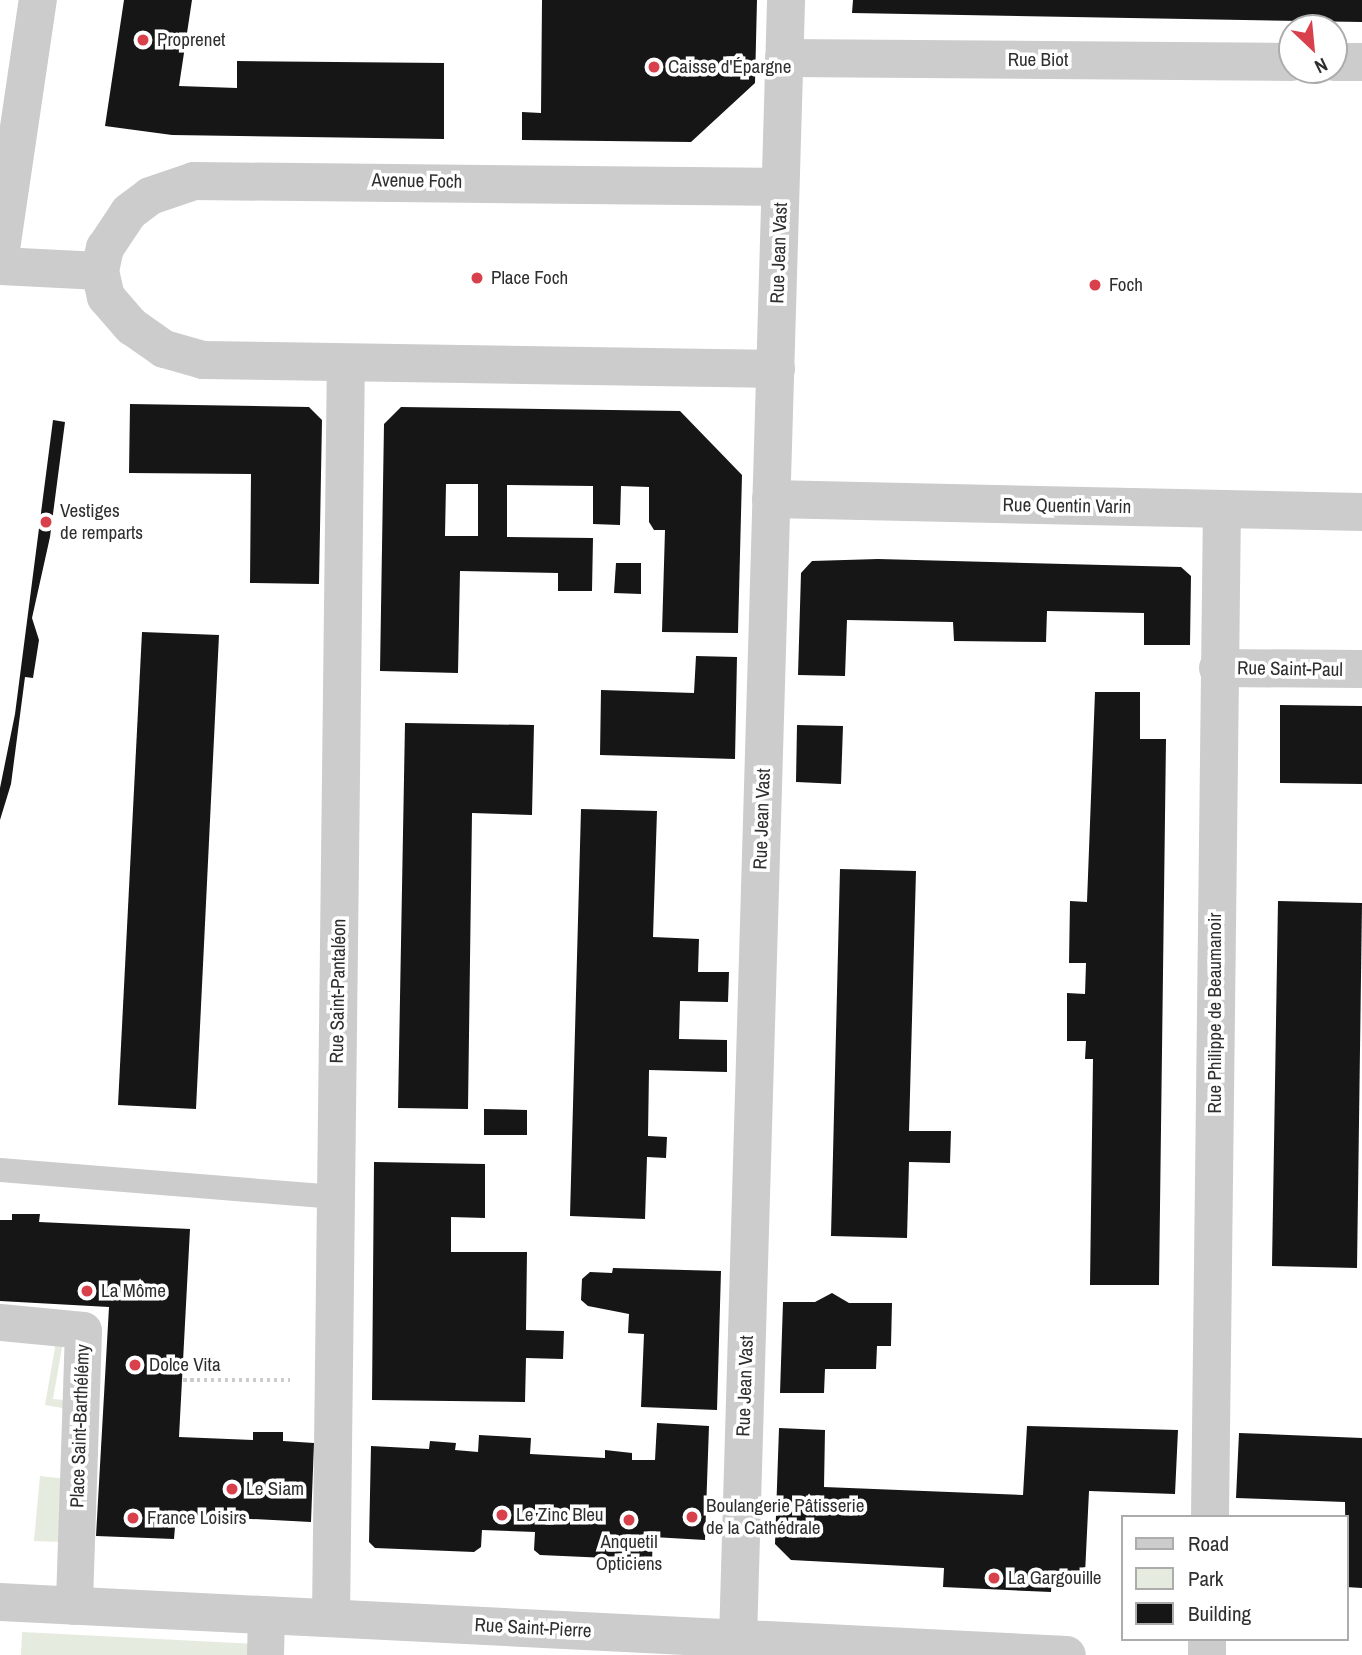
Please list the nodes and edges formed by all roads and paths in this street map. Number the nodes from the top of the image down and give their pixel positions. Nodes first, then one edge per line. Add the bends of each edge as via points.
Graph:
1 (38, 0) edge
2 (786, 0) edge
3 (785, 58) junction
4 (1278, 62) edge
5 (780, 187) junction
6 (0, 256) edge
7 (0, 266) edge
8 (100, 271) junction
9 (346, 363) junction
10 (776, 369) junction
11 (771, 499) junction
12 (1222, 509) junction
13 (1362, 512) edge
14 (1218, 668) junction
15 (1362, 669) edge
16 (0, 1170) edge
17 (336, 1197) junction
18 (0, 1322) edge
19 (183, 1380) dead end
20 (334, 1380) junction
21 (1210, 1515) edge
22 (0, 1602) edge
23 (74, 1606) junction
24 (266, 1615) junction
25 (331, 1618) junction
26 (738, 1639) junction
27 (265, 1655) edge
28 (1067, 1655) edge

1 - 6 street
2 - 3 street, Rue Jean Vast
3 - 4 street, Rue Biot
3 - 5 street, Rue Jean Vast
5 - 8 street, Avenue Foch via 194,181 150,197 129,212 105,248
5 - 10 street, Rue Jean Vast
7 - 8 street
8 - 9 street via 106,297 119,314 164,349 204,360
9 - 10 street
9 - 17 street, Rue Saint-Pantaléon
10 - 11 street, Rue Jean Vast
11 - 12 street, Rue Quentin Varin
11 - 26 street, Rue Jean Vast
12 - 13 street, Rue Quentin Varin
12 - 14 street, Rue Philippe de Beaumanoir
14 - 15 street, Rue Saint-Paul
14 - 21 street, Rue Philippe de Beaumanoir
16 - 17 lane
17 - 20 street, Rue Saint-Pantaléon
18 - 23 street, Place Saint-Barthélémy via 83,1330
19 - 20 path
20 - 25 street, Rue Saint-Pantaléon
22 - 23 street, Rue Saint-Pierre
23 - 24 street, Rue Saint-Pierre
24 - 25 street, Rue Saint-Pierre
24 - 27 street
25 - 26 street, Rue Saint-Pierre
26 - 28 street, Rue Saint-Pierre

